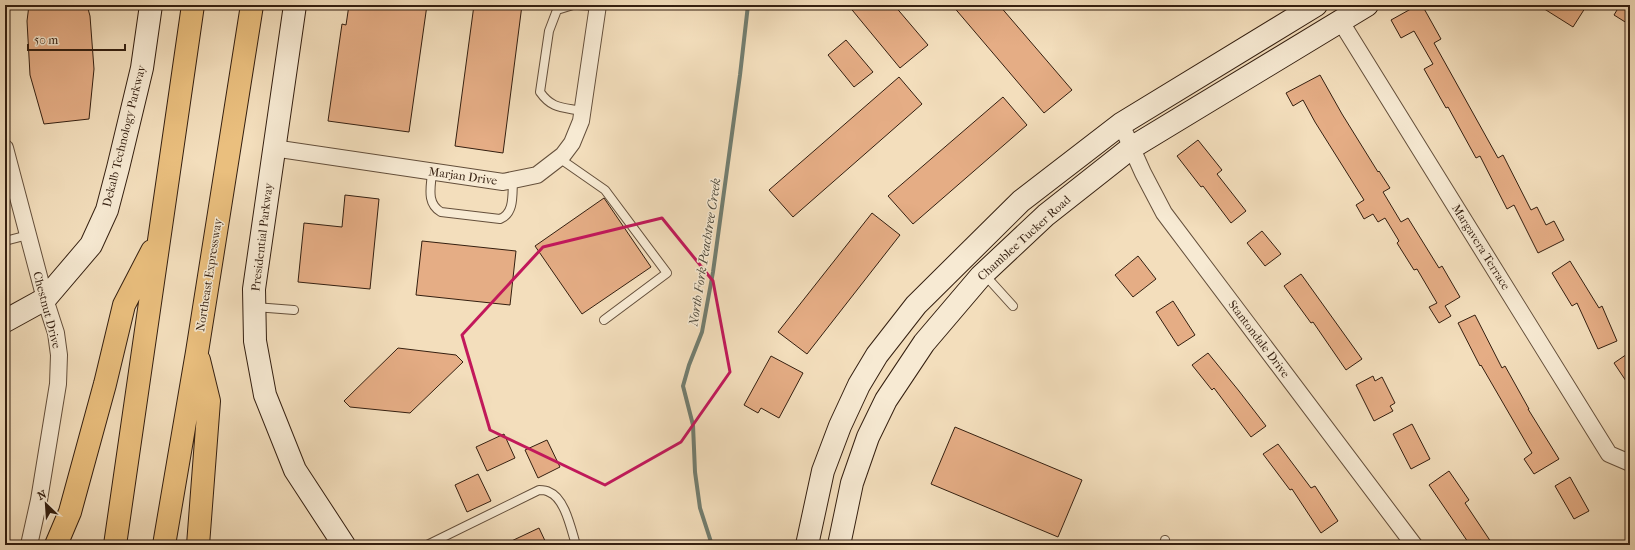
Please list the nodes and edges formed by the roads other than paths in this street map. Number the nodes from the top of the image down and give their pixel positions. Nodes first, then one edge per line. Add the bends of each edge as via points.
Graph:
1 (150, 5) edge
2 (193, 5) edge
3 (252, 5) edge
4 (295, 5) edge
5 (573, 5) edge
6 (578, 5) edge
7 (1316, 5) edge
8 (1367, 5) edge
9 (598, 6) edge
10 (1341, 22) junction
11 (582, 111) junction
12 (1121, 124) junction
13 (5, 148) edge
14 (273, 148) junction
15 (1131, 148) junction
16 (559, 158) junction
17 (432, 172) junction
18 (9, 177) edge
19 (513, 180) junction
20 (28, 235) junction
21 (159, 238) junction
22 (5, 241) edge
23 (984, 273) junction
24 (44, 299) junction
25 (1013, 306) dead end
26 (254, 307) junction
27 (294, 310) dead end
28 (604, 320) dead end
29 (5, 321) edge
30 (197, 352) junction
31 (1630, 463) edge
32 (28, 545) edge
33 (56, 545) edge
34 (115, 545) edge
35 (164, 545) edge
36 (198, 545) edge
37 (344, 545) edge
38 (427, 545) edge
39 (576, 545) edge
40 (807, 545) edge
41 (839, 545) edge
42 (1414, 545) edge

1 - 24 main road, Dekalb Technology Parkway via 142,68 107,210 91,245
2 - 21 highway
3 - 30 highway, Northeast Expressway
4 - 14 main road, Presidential Parkway
5 - 11 lane via 557,10 549,31 540,92 552,106
6 - 9 lane
7 - 12 main road
8 - 10 main road, Chamblee Tucker Road
9 - 11 street, Marjan Drive
10 - 15 main road, Chamblee Tucker Road
10 - 31 street, Margavera Terrace via 1609,454
11 - 16 street, Marjan Drive via 581,121 572,143
12 - 15 street, Stantondale Drive
12 - 40 main road via 1021,201 916,305 877,355 859,385 823,471
13 - 18 street, Chestnut Drive
14 - 17 street, Marjan Drive
14 - 26 main road, Presidential Parkway via 254,289
15 - 23 main road, Chamblee Tucker Road via 1046,215
15 - 42 street, Stantondale Drive via 1164,213
16 - 19 street, Marjan Drive via 537,175
16 - 28 lane via 605,190 667,273
17 - 19 street, Marjan Drive via 503,182
17 - 19 lane via 430,195 435,208 441,212 500,219 510,212
18 - 20 street, Chestnut Drive
20 - 22 lane
20 - 24 street, Chestnut Drive
21 - 33 highway via 124,305 70,512
21 - 34 highway
23 - 25 lane
23 - 41 main road, Chamblee Tucker Road via 924,343 886,400 868,437 852,483
24 - 29 main road, Dekalb Technology Parkway
24 - 32 street, Chestnut Drive via 56,333 59,355 58,384 39,500
26 - 27 lane
26 - 37 main road, Presidential Parkway via 255,341 265,395 295,470
30 - 35 highway, Northeast Expressway
30 - 36 highway via 209,401
38 - 39 lane via 539,490 556,496 562,504

